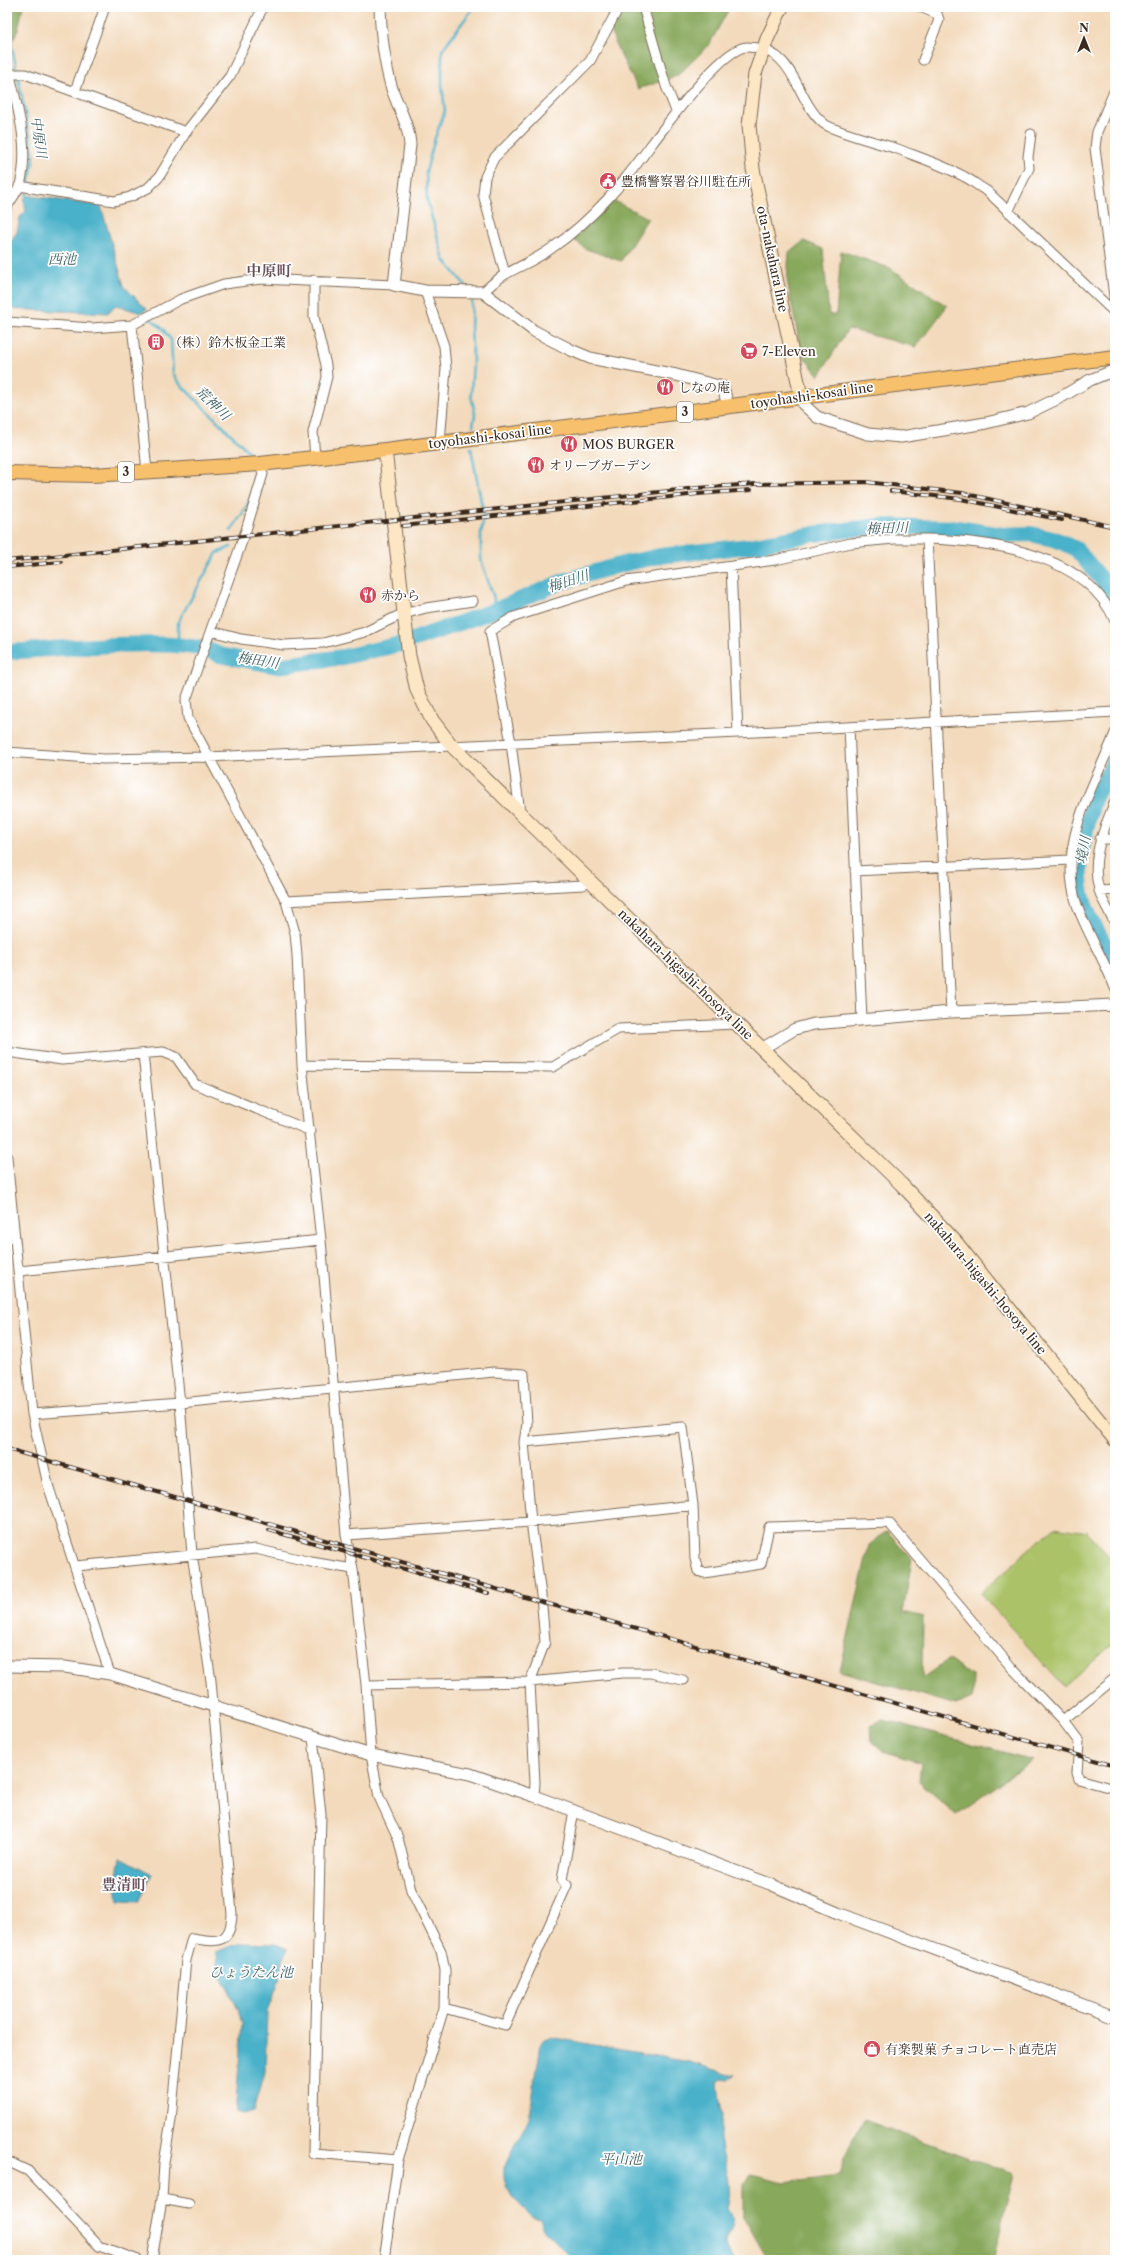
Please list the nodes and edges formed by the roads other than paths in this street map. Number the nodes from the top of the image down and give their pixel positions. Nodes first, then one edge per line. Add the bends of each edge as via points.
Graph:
1 (105, 7) edge
2 (263, 7) edge
3 (380, 7) edge
4 (619, 7) edge
5 (643, 7) edge
6 (782, 7) edge
7 (920, 7) edge
8 (763, 49) junction
9 (923, 60) dead end
10 (10, 75) edge
11 (1115, 89) edge
12 (75, 91) junction
13 (676, 111) junction
14 (186, 132) junction
15 (1031, 134) dead end
16 (21, 186) junction
17 (7, 207) edge
18 (1008, 212) junction
19 (505, 274) junction
20 (314, 280) junction
21 (394, 285) junction
22 (425, 291) junction
23 (483, 292) junction
24 (1115, 304) edge
25 (1115, 313) edge
26 (7, 322) edge
27 (132, 325) junction
28 (1115, 357) edge
29 (1115, 370) edge
30 (801, 396) junction
31 (728, 406) junction
32 (440, 442) junction
33 (385, 450) junction
34 (315, 458) junction
35 (254, 465) junction
36 (147, 471) junction
37 (7, 473) edge
38 (928, 540) junction
39 (731, 567) junction
40 (473, 601) dead end
41 (404, 615) junction
42 (1115, 621) edge
43 (210, 633) junction
44 (1115, 712) edge
45 (935, 722) junction
46 (849, 727) junction
47 (738, 733) junction
48 (1115, 733) edge
49 (511, 743) junction
50 (451, 745) junction
51 (7, 752) edge
52 (208, 757) junction
53 (1115, 800) edge
54 (520, 813) junction
55 (1100, 839) junction
56 (1115, 839) edge
57 (1070, 860) junction
58 (945, 866) junction
59 (855, 871) junction
60 (590, 882) junction
61 (1115, 890) edge
62 (1099, 891) junction
63 (286, 901) junction
64 (1115, 923) edge
65 (1115, 988) edge
66 (1115, 1005) edge
67 (951, 1012) junction
68 (862, 1019) junction
69 (737, 1024) junction
70 (763, 1048) junction
71 (7, 1052) edge
72 (143, 1054) junction
73 (302, 1065) junction
74 (310, 1131) junction
75 (7, 1157) edge
76 (321, 1240) junction
77 (164, 1255) junction
78 (19, 1271) junction
79 (334, 1388) junction
80 (180, 1403) junction
81 (32, 1414) junction
82 (1115, 1440) edge
83 (524, 1442) junction
84 (692, 1505) junction
85 (531, 1522) junction
86 (346, 1535) junction
87 (192, 1554) junction
88 (76, 1566) junction
89 (353, 1569) junction
90 (7, 1666) edge
91 (110, 1674) junction
92 (1115, 1678) edge
93 (683, 1680) dead end
94 (530, 1682) junction
95 (366, 1685) junction
96 (213, 1707) junction
97 (1063, 1721) junction
98 (313, 1738) junction
99 (371, 1755) junction
100 (1115, 1789) edge
101 (534, 1796) junction
102 (574, 1810) junction
103 (444, 2008) junction
104 (1115, 2017) edge
105 (398, 2160) junction
106 (7, 2161) edge
107 (162, 2199) junction
108 (189, 2204) dead end
109 (138, 2260) edge
110 (152, 2260) edge
111 (384, 2260) edge

1 - 12 street
2 - 14 street via 230,76
3 - 21 street via 383,50 409,140
4 - 19 street via 590,62 494,158 485,177 483,194
5 - 13 street
6 - 8 main road, ota-nakahara line
7 - 9 street via 937,14 939,20
8 - 13 street via 746,46 731,54 704,78
8 - 18 street via 790,70 814,113 824,124 966,177
8 - 30 main road, ota-nakahara line via 754,79 749,124 754,169
10 - 12 street via 24,74
10 - 16 street via 23,128
11 - 24 street via 1097,132 1096,148
12 - 14 street
13 - 19 street via 636,166 583,226 531,263
14 - 16 street via 160,178 148,188 130,197 114,201
15 - 18 street via 1029,168
16 - 17 street
18 - 25 street
19 - 23 street
20 - 21 street
20 - 27 street via 260,279 224,284 181,299
20 - 34 street via 314,316 327,377 313,432
21 - 22 street
22 - 23 street
22 - 32 street via 444,346 446,369
23 - 31 street via 534,330 571,350 590,358 722,387
26 - 27 street via 92,328
27 - 36 street
28 - 30 main road, toyohashi-kosai line / 3
29 - 30 street via 1090,380 1028,413 986,423 901,437 868,434 817,417 803,404
30 - 31 main road, toyohashi-kosai line / 3
31 - 32 main road, toyohashi-kosai line / 3
32 - 33 main road, toyohashi-kosai line / 3
33 - 34 main road, toyohashi-kosai line / 3
33 - 41 main road, nakahara-higashi-hosoya line
34 - 35 main road, toyohashi-kosai line / 3
35 - 36 main road, toyohashi-kosai line / 3
35 - 43 street via 263,474
36 - 37 main road, toyohashi-kosai line / 3 via 93,475
38 - 39 street via 894,539 851,543
38 - 42 street via 980,544 1041,558 1067,569 1086,582 1103,600
38 - 45 street
39 - 47 street
39 - 49 street via 626,581 514,617 490,631
40 - 41 street via 426,608
41 - 43 street via 365,632 323,643 284,645
41 - 50 main road, nakahara-higashi-hosoya line via 409,656 420,696 432,720
43 - 52 street via 186,700 188,718
44 - 45 street
45 - 46 street
45 - 58 street
46 - 47 street
46 - 59 street
47 - 49 street
48 - 57 street via 1083,807
49 - 50 street
49 - 54 street
50 - 52 street
50 - 54 main road, nakahara-higashi-hosoya line
51 - 52 street via 104,759
52 - 63 street
53 - 55 street
54 - 60 main road, nakahara-higashi-hosoya line
55 - 56 street
55 - 62 street via 1095,868
57 - 58 street
57 - 65 street via 1076,902
58 - 59 street
58 - 67 street
59 - 68 street
60 - 63 street via 583,885
60 - 69 main road, nakahara-higashi-hosoya line
61 - 62 street
62 - 64 street
63 - 73 street via 295,933
66 - 67 street
67 - 68 street
68 - 70 street via 814,1024 795,1029
69 - 70 main road, nakahara-higashi-hosoya line
69 - 73 street via 618,1029 553,1067
70 - 82 main road, nakahara-higashi-hosoya line via 955,1241
71 - 72 street via 62,1060
72 - 74 street via 163,1052 176,1057 195,1084
72 - 77 street
73 - 74 street
74 - 76 street
75 - 78 street
76 - 77 street
76 - 79 street
77 - 78 street
77 - 80 street
78 - 81 street
79 - 80 street
79 - 83 street via 494,1372 524,1374
79 - 86 street
80 - 81 street
80 - 87 street
81 - 88 street via 48,1485
83 - 84 street via 683,1427
83 - 85 street
84 - 85 street
84 - 97 street via 695,1559 698,1571 704,1573 761,1564 769,1527 889,1524 1012,1668
85 - 86 street
85 - 94 street via 542,1595 545,1642
86 - 89 street
87 - 88 street
87 - 89 street via 256,1549
87 - 96 street
88 - 91 street
89 - 95 street
90 - 91 street via 65,1667
91 - 96 street
92 - 97 street
93 - 94 street via 651,1673 623,1673
94 - 95 street
94 - 101 street
95 - 99 street
96 - 98 street
96 - 107 street via 227,1841 232,1929 223,1938 213,1942 192,1938 186,1960
97 - 100 street via 1079,1742 1076,1773 1078,1779
98 - 99 street
98 - 105 street via 321,1815 313,2153
99 - 101 street via 470,1774
99 - 103 street via 379,1797 398,1838 411,1890 441,1951 445,1970
101 - 102 street
102 - 103 street via 562,1880 567,1885 505,2025
102 - 104 street
103 - 105 street
105 - 111 street
106 - 109 street via 28,2171 99,2246
107 - 108 street
107 - 110 street

